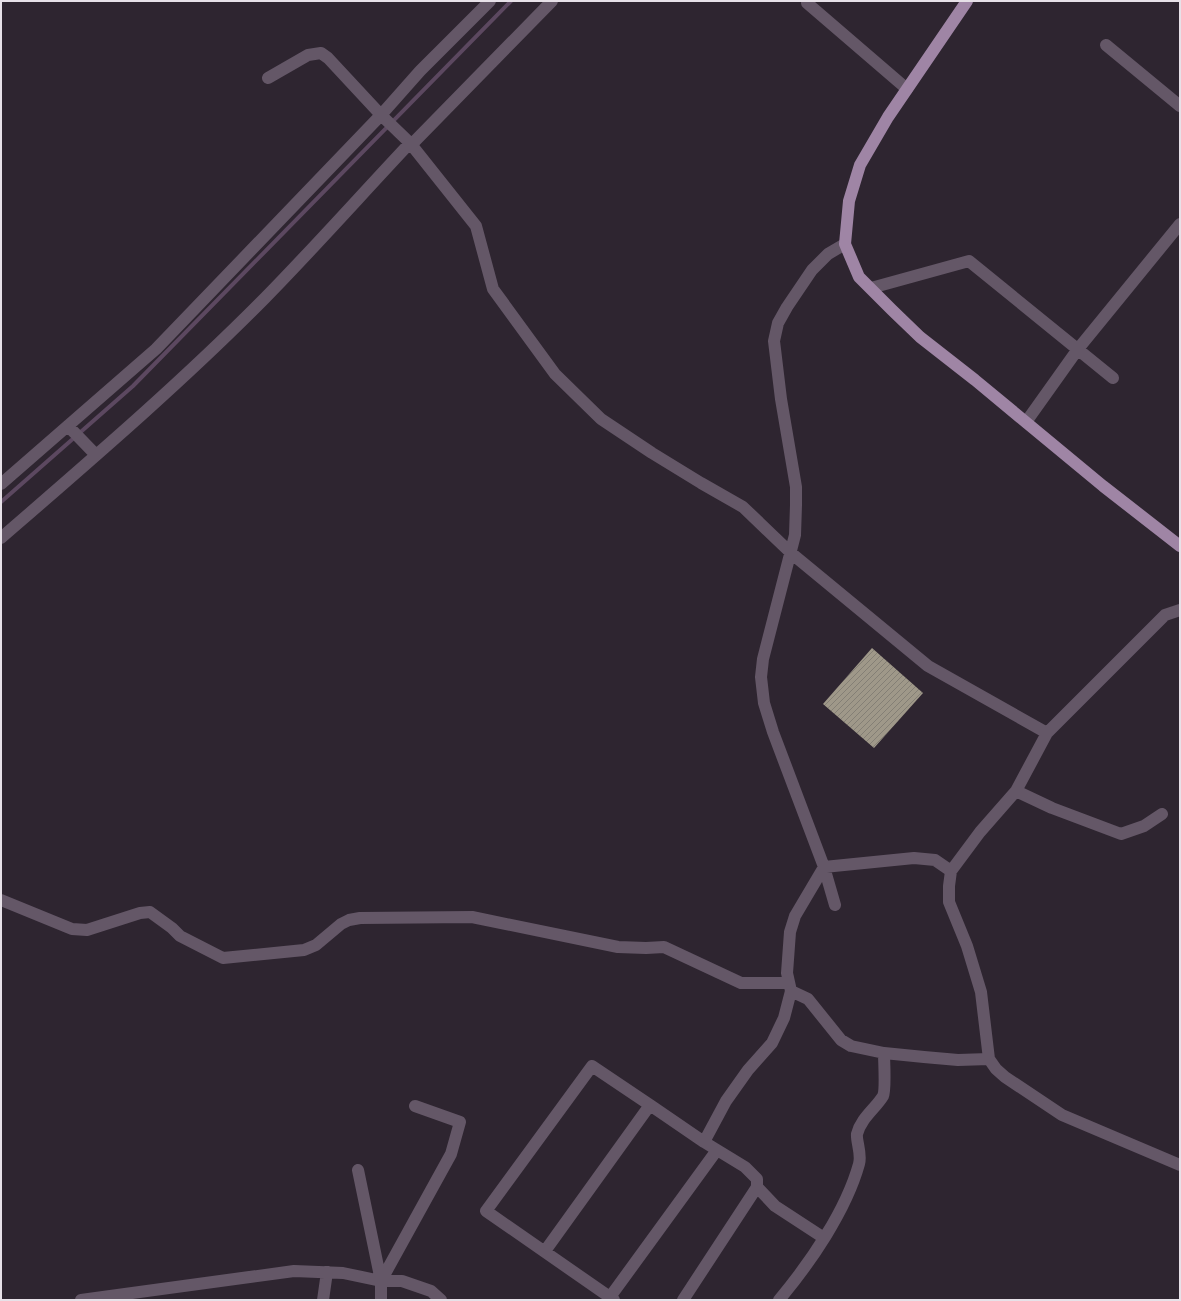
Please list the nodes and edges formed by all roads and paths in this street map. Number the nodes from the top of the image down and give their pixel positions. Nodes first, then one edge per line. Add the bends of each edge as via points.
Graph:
1 (490, 1) edge
2 (552, 1) edge
3 (967, 1) edge
4 (807, 3) dead end
5 (1106, 45) dead end
6 (268, 78) dead end
7 (907, 89) junction
8 (1180, 106) edge
9 (381, 115) junction
10 (410, 143) junction
11 (1180, 224) edge
12 (845, 244) junction
13 (871, 288) junction
14 (1078, 349) junction
15 (1113, 378) dead end
16 (1026, 422) junction
17 (68, 426) junction
18 (96, 456) junction
19 (1, 484) edge
20 (1, 538) edge
21 (1180, 546) edge
22 (791, 553) junction
23 (1180, 610) edge
24 (1047, 733) junction
25 (1016, 791) junction
26 (1162, 814) dead end
27 (824, 867) junction
28 (951, 871) junction
29 (1, 900) edge
30 (835, 905) dead end
31 (790, 987) junction
32 (884, 1053) junction
33 (989, 1058) junction
34 (650, 1105) junction
35 (415, 1106) dead end
36 (704, 1142) junction
37 (717, 1150) junction
38 (1180, 1165) edge
39 (358, 1170) dead end
40 (757, 1187) junction
41 (824, 1238) junction
42 (544, 1251) junction
43 (327, 1272) junction
44 (381, 1281) junction
45 (612, 1299) edge
46 (81, 1300) edge
47 (323, 1300) edge
48 (381, 1300) edge
49 (441, 1300) edge
50 (682, 1300) edge
51 (779, 1300) edge

1 - 9 street via 420,71
2 - 10 street via 415,141
3 - 7 main road
4 - 7 street
5 - 8 street
6 - 9 street via 308,55 321,53
7 - 12 main road via 860,165 849,202
9 - 10 street
9 - 17 street via 156,349
10 - 18 street via 265,298
10 - 22 street via 476,226 493,289 555,374 601,419 652,453 743,507
11 - 14 street
12 - 13 main road via 859,277
12 - 22 street via 828,254 812,270 778,323 774,341 796,487 795,535
13 - 14 street via 969,261
13 - 16 main road via 920,337
14 - 15 street
14 - 16 street
16 - 21 main road
17 - 18 street
17 - 19 street
18 - 20 street
22 - 24 street via 928,666
22 - 27 street via 763,659 761,677 764,703 773,732
23 - 24 street via 1165,615
24 - 25 street
25 - 26 street via 1052,808 1121,834 1144,826
25 - 28 street via 980,832
27 - 28 street via 914,858 935,860
27 - 30 street
27 - 31 street via 795,916 790,932 787,973
28 - 33 street via 949,902 982,992
29 - 31 street via 72,929 87,930 150,912 180,936 224,958 304,950 341,924 360,918 472,917 618,947 664,947 741,983
31 - 32 street via 808,999 841,1040 851,1046
31 - 36 street via 784,1018 772,1043 748,1070 726,1101
32 - 33 street via 958,1060
32 - 41 street via 883,1095 870,1111 857,1135 860,1162 847,1199
33 - 38 street via 1005,1077 1062,1115
34 - 36 street
34 - 42 street
34 - 42 street via 592,1066 486,1211
35 - 44 street via 460,1122 451,1154
36 - 37 street
37 - 40 street via 753,1175 757,1179
37 - 45 street
39 - 44 street
40 - 41 street via 775,1206
40 - 50 street
41 - 51 street
42 - 45 street
43 - 44 street
43 - 46 street via 294,1271
43 - 47 street
44 - 48 street
44 - 49 street via 402,1281 431,1291

